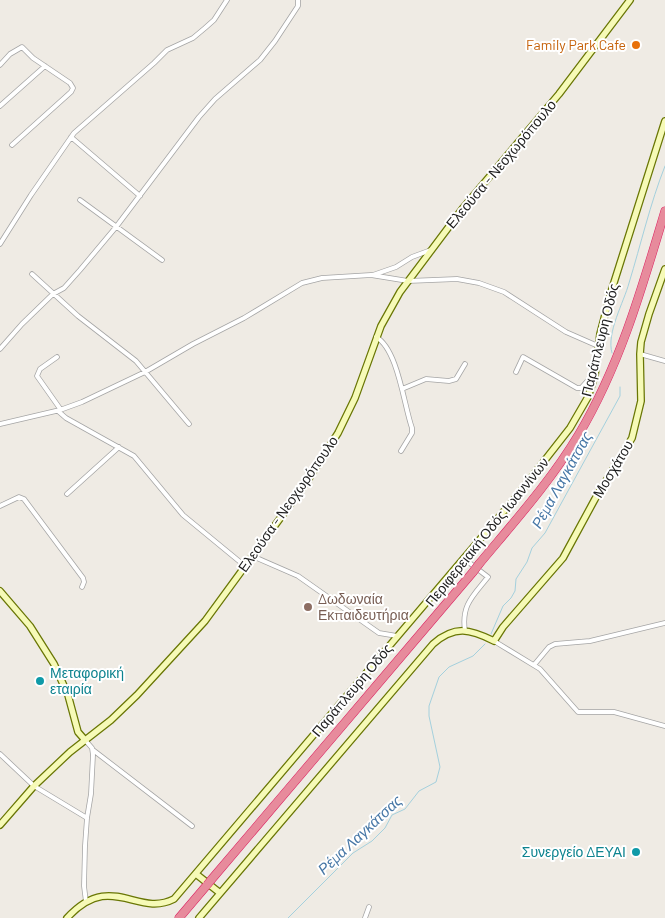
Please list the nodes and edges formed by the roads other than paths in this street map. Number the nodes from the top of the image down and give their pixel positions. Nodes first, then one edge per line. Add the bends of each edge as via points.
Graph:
1 (227, 0) edge
2 (298, 0) edge
3 (630, 0) edge
4 (0, 64) edge
5 (45, 66) junction
6 (0, 106) edge
7 (665, 121) edge
8 (72, 137) junction
9 (12, 146) dead end
10 (140, 196) junction
11 (80, 200) dead end
12 (665, 211) edge
13 (116, 227) junction
14 (0, 244) edge
15 (431, 250) junction
16 (162, 260) dead end
17 (665, 270) edge
18 (32, 274) dead end
19 (371, 275) junction
20 (408, 280) junction
21 (53, 294) junction
22 (376, 337) junction
23 (598, 346) junction
24 (0, 349) edge
25 (640, 354) junction
26 (57, 357) dead end
27 (665, 361) edge
28 (465, 364) dead end
29 (145, 372) junction
30 (516, 372) dead end
31 (595, 375) junction
32 (402, 389) junction
33 (60, 410) junction
34 (0, 424) edge
35 (189, 424) dead end
36 (119, 447) junction
37 (401, 451) dead end
38 (67, 494) dead end
39 (0, 506) edge
40 (252, 556) junction
41 (463, 558) junction
42 (245, 566) junction
43 (82, 587) dead end
44 (0, 591) edge
45 (665, 623) edge
46 (465, 631) junction
47 (397, 636) junction
48 (494, 641) junction
49 (534, 665) junction
50 (665, 726) edge
51 (85, 740) junction
52 (93, 750) junction
53 (0, 754) edge
54 (34, 786) junction
55 (87, 818) junction
56 (0, 825) edge
57 (192, 826) dead end
58 (196, 874) junction
59 (220, 893) junction
60 (86, 902) junction
61 (370, 907) dead end
62 (67, 918) edge
63 (179, 918) edge
64 (199, 918) edge
65 (365, 918) edge

1 - 8 street via 205,28 164,53
2 - 10 street via 298,6 260,60 199,117
3 - 15 street, Ελεούσα - Νεοχωρόπουλο via 553,101
4 - 5 street via 21,47
5 - 6 street
5 - 9 street via 70,83 72,90
7 - 23 street, Παράπλευρη Οδός via 611,292
8 - 10 street
8 - 14 street
10 - 13 street
11 - 13 street
12 - 63 highway, Περιφερειακή Οδός Ιωαννίνων, bridge via 622,344 602,393 580,434 550,477 473,572
13 - 16 street
13 - 21 street via 64,288
15 - 19 street
15 - 20 street, Ελεούσα - Νεοχωρόπουλο
17 - 25 street, Μοσχάτου via 648,314
18 - 21 street
19 - 20 street
19 - 29 street via 322,278 302,283
20 - 22 street, Ελεούσα - Νεοχωρόπουλο
20 - 23 street via 479,282 504,292 566,332
21 - 24 street
21 - 29 street
22 - 32 street via 386,347
22 - 40 street, Ελεούσα - Νεοχωρόπουλο via 355,398 338,433
23 - 31 street, Παράπλευρη Οδός
25 - 27 street
25 - 48 street, Μοσχάτου via 641,401 630,443 563,558
26 - 33 street via 40,369 37,376
28 - 32 street via 454,380 426,380
29 - 33 street
29 - 35 street
30 - 31 street via 523,357 578,388
31 - 41 street, Παράπλευρη Οδός via 585,403 570,428
32 - 37 street via 413,431
33 - 34 street
33 - 36 street via 66,418
36 - 38 street
36 - 42 street via 134,456 183,515
39 - 43 street via 16,498 24,499 83,578
40 - 42 street, Ελεούσα - Νεοχωρόπουλο
40 - 47 street via 298,576 379,633
41 - 46 street via 488,577 466,606
41 - 47 street, Παράπλευρη Οδός
42 - 51 street, Ελεούσα - Νεοχωρόπουλο via 184,645 118,713
44 - 51 street via 30,626 54,664 68,696 78,732
45 - 49 street via 590,641 554,644
46 - 48 street
46 - 59 street via 445,635 429,648
47 - 58 street, Παράπλευρη Οδός
48 - 49 street
49 - 50 street via 578,712 614,712
51 - 52 street
51 - 54 street, Ελεούσα - Νεοχωρόπουλο
52 - 55 street
52 - 57 street
53 - 54 street
54 - 55 street
54 - 56 street, Ελεούσα - Νεοχωρόπουλο
55 - 60 street
58 - 59 street
58 - 60 street, Παράπλευρη Οδός via 164,907 142,909 104,898
59 - 64 street
60 - 62 street
61 - 65 street

